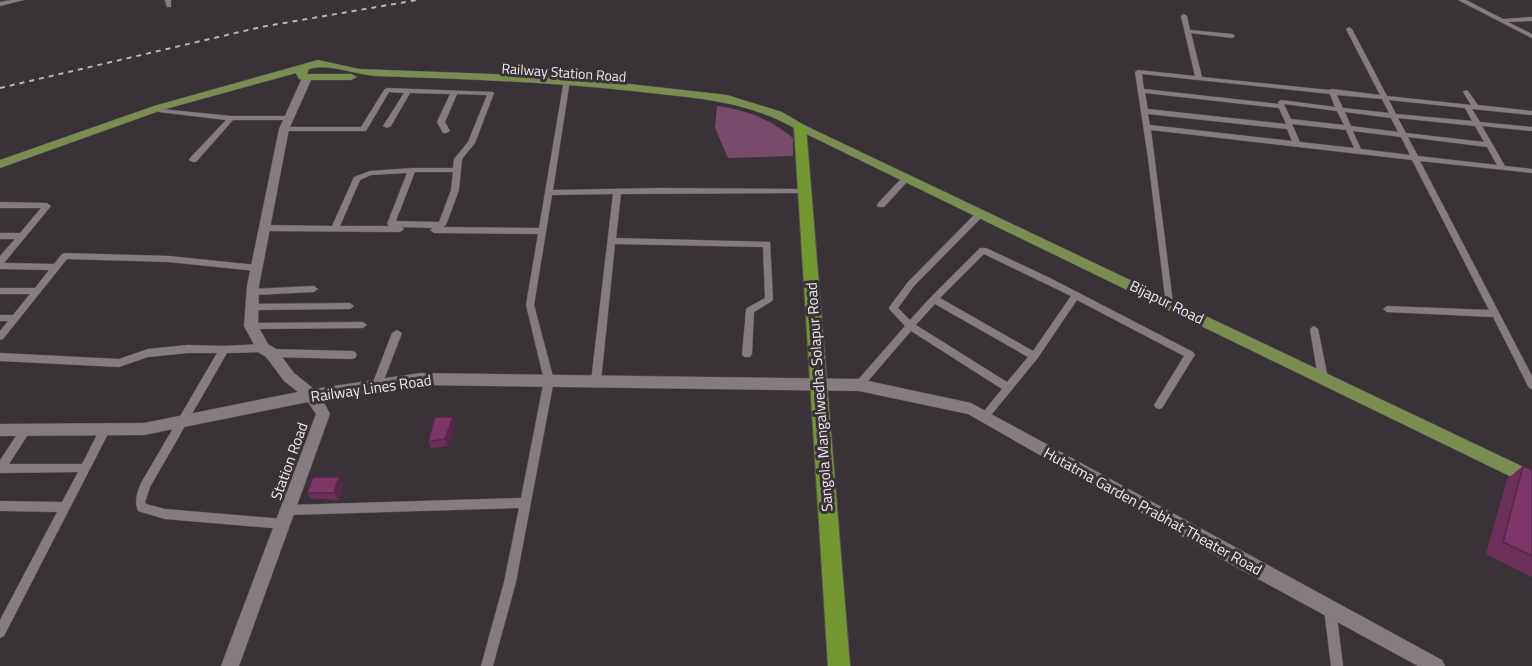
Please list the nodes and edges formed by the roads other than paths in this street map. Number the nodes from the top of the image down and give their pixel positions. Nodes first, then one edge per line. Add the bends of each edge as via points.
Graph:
1 (21, 0) edge
2 (1461, 0) edge
3 (3, 2) edge
4 (1184, 16) dead end
5 (1532, 19) edge
6 (1503, 20) junction
7 (1349, 29) dead end
8 (1187, 31) junction
9 (1232, 36) dead end
10 (1532, 36) edge
11 (328, 65) junction
12 (308, 74) junction
13 (1198, 77) junction
14 (566, 83) junction
15 (1274, 85) junction
16 (408, 91) junction
17 (1141, 91) junction
18 (1332, 91) junction
19 (454, 92) junction
20 (1466, 92) dead end
21 (1384, 96) junction
22 (1282, 104) junction
23 (1471, 106) junction
24 (1340, 108) junction
25 (161, 111) junction
26 (1144, 111) junction
27 (1532, 113) edge
28 (1395, 116) junction
29 (231, 118) junction
30 (286, 124) junction
31 (1289, 124) junction
32 (1478, 124) junction
33 (387, 126) dead end
34 (1147, 127) junction
35 (1349, 128) junction
36 (1532, 129) edge
37 (800, 130) junction
38 (446, 131) dead end
39 (1404, 135) junction
40 (1297, 144) junction
41 (1490, 145) junction
42 (1358, 150) junction
43 (1416, 156) junction
44 (193, 160) dead end
45 (0, 164) edge
46 (0, 168) edge
47 (1503, 168) junction
48 (412, 170) junction
49 (457, 170) junction
50 (1532, 171) edge
51 (903, 182) junction
52 (616, 191) junction
53 (805, 191) junction
54 (549, 193) junction
55 (0, 205) edge
56 (881, 205) dead end
57 (979, 215) junction
58 (264, 228) junction
59 (335, 228) junction
60 (541, 231) junction
61 (0, 236) edge
62 (22, 236) junction
63 (611, 241) junction
64 (0, 264) edge
65 (56, 267) junction
66 (256, 268) junction
67 (314, 290) dead end
68 (0, 291) edge
69 (37, 291) junction
70 (1076, 295) junction
71 (934, 298) junction
72 (252, 299) junction
73 (1169, 303) junction
74 (350, 306) dead end
75 (1387, 309) dead end
76 (1495, 314) junction
77 (0, 318) edge
78 (15, 318) junction
79 (363, 325) dead end
80 (251, 326) junction
81 (910, 326) junction
82 (1314, 329) dead end
83 (397, 333) dead end
84 (0, 337) edge
85 (224, 350) junction
86 (267, 351) junction
87 (747, 354) dead end
88 (352, 355) dead end
89 (1034, 356) junction
90 (0, 357) edge
91 (1323, 378) junction
92 (549, 380) junction
93 (596, 381) junction
94 (818, 384) junction
95 (377, 385) junction
96 (859, 385) junction
97 (1532, 385) edge
98 (1008, 388) junction
99 (312, 395) junction
100 (1159, 405) dead end
101 (984, 417) junction
102 (183, 423) junction
103 (0, 430) edge
104 (26, 430) junction
105 (105, 430) junction
106 (0, 468) edge
107 (85, 468) junction
108 (1532, 479) edge
109 (1532, 488) edge
110 (526, 503) junction
111 (0, 506) edge
112 (65, 507) junction
113 (289, 510) junction
114 (283, 524) junction
115 (1330, 609) junction
116 (0, 632) edge
117 (230, 666) edge
118 (487, 666) edge
119 (839, 666) edge
120 (1337, 666) edge
121 (1436, 666) edge

1 - 3 street
2 - 6 street
4 - 8 street
5 - 6 street
6 - 10 street
7 - 21 street
8 - 9 street
8 - 13 street
11 - 12 main road via 322,63
11 - 12 main road via 327,71
11 - 14 main road, Railway Station Road via 359,72
12 - 14 main road, Railway Station Road
12 - 25 main road via 274,79
12 - 30 street
12 - 45 main road via 158,108
13 - 15 street
13 - 17 street via 1138,72
14 - 37 main road, Railway Station Road via 730,104
14 - 54 street
15 - 18 street
15 - 22 street
16 - 19 street
16 - 30 street via 387,90 363,129
16 - 33 street
17 - 22 street
17 - 26 street
18 - 21 street
18 - 24 street
19 - 38 street via 441,122
19 - 49 street via 491,93 471,143 458,159
20 - 23 street
21 - 23 street
21 - 28 street
22 - 24 street
22 - 31 street
23 - 27 street
23 - 32 street
24 - 28 street
24 - 35 street
25 - 29 street
25 - 46 main road
26 - 31 street
26 - 34 street
28 - 32 street
28 - 39 street
29 - 30 street
29 - 44 street
30 - 58 street
31 - 35 street
31 - 40 street
32 - 36 street
32 - 41 street
34 - 40 street
34 - 73 street
35 - 39 street
35 - 42 street
37 - 51 main road
37 - 53 highway, Sangola Mangalwedha Solapur Road
37 - 57 main road, Bijapur Road
39 - 41 street
39 - 43 street
40 - 42 street
41 - 47 street
42 - 43 street
43 - 47 street
43 - 76 street
47 - 50 street
48 - 49 street
48 - 49 street via 391,224 442,225 455,190
48 - 59 street via 370,172 357,178
51 - 56 street
51 - 57 main road
52 - 53 street
52 - 54 street
52 - 63 street
53 - 94 highway, Sangola Mangalwedha Solapur Road
54 - 60 street
55 - 62 street via 47,206
57 - 73 main road, Bijapur Road
57 - 81 street via 911,284 893,308
57 - 109 main road
58 - 59 street
58 - 66 street
59 - 60 street
60 - 92 street via 530,305
61 - 62 street
62 - 64 street
63 - 87 street via 767,244 769,299 750,310
63 - 93 street
64 - 65 street
65 - 66 street via 65,256
65 - 69 street
66 - 72 street
67 - 72 street
68 - 69 street
69 - 78 street
70 - 71 street via 983,250
70 - 89 street
70 - 100 street via 1190,355
71 - 81 street
71 - 89 street
72 - 74 street
72 - 80 street
73 - 91 main road, Bijapur Road
75 - 76 street
76 - 97 street
77 - 78 street
78 - 84 street
79 - 80 street
80 - 86 street
81 - 96 street
81 - 98 street
82 - 91 street
83 - 95 street
85 - 86 street
85 - 90 street via 148,353 119,363
85 - 102 street
86 - 88 street
86 - 99 street via 289,377
89 - 98 street
91 - 108 main road, Bijapur Road
92 - 93 street, Railway Lines Road
92 - 95 street, Railway Lines Road via 420,379
92 - 110 street
93 - 94 street, Railway Lines Road
94 - 96 street, Railway Lines Road
94 - 119 highway, Sangola Mangalwedha Solapur Road
95 - 99 street, Railway Lines Road
96 - 101 street, Hutatma Garden Prabhat Theater Road via 962,407
98 - 101 street
99 - 102 street, Railway Lines Road
99 - 113 street, Station Road via 323,414
101 - 115 street, Hutatma Garden Prabhat Theater Road
102 - 105 street, Railway Lines Road
102 - 114 street via 145,486 142,508 165,514
103 - 104 street, Railway Lines Road
104 - 105 street, Railway Lines Road
104 - 106 street
105 - 107 street
106 - 107 street
107 - 112 street
110 - 113 street
110 - 118 street
111 - 112 street
112 - 116 street
113 - 114 street, Station Road
114 - 117 street, Station Road
115 - 120 street
115 - 121 street, Hutatma Garden Prabhat Theater Road

